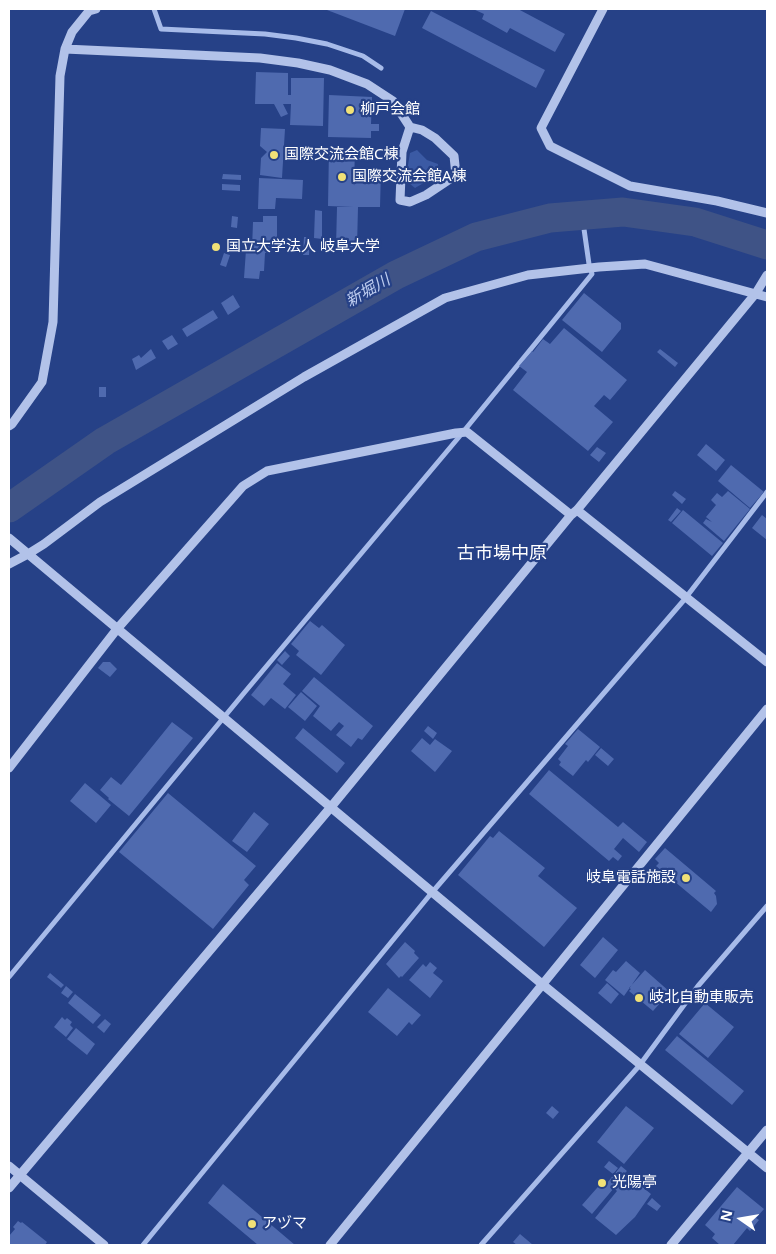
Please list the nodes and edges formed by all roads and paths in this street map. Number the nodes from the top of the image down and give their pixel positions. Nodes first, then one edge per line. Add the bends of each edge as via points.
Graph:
1 (96, 9) edge
2 (603, 9) edge
3 (65, 49) junction
4 (410, 127) junction
5 (767, 213) edge
6 (767, 275) edge
7 (758, 290) junction
8 (767, 297) edge
9 (9, 426) edge
10 (574, 512) junction
11 (9, 538) edge
12 (25, 552) junction
13 (9, 564) edge
14 (117, 629) junction
15 (767, 662) edge
16 (767, 709) edge
17 (9, 768) edge
18 (331, 806) junction
19 (542, 984) junction
20 (767, 1130) edge
21 (748, 1152) junction
22 (9, 1166) edge
23 (767, 1168) edge
24 (19, 1175) junction
25 (9, 1188) edge
26 (104, 1245) edge
27 (330, 1245) edge
28 (672, 1245) edge

1 - 3 street via 89,11 72,32
2 - 5 street via 541,128 550,146 630,186
3 - 4 street via 260,58 314,66 367,84 393,100
3 - 9 street via 60,76 53,322 42,382
4 - 4 street via 402,152 400,200 410,202 456,175 454,156 435,138
6 - 7 street
7 - 8 street
7 - 10 street
7 - 12 street via 645,264 528,275 445,298 304,377 100,502
10 - 14 street via 467,432 267,471 243,486
10 - 15 street
10 - 18 street
11 - 12 street
12 - 13 street
12 - 14 street
14 - 17 street
14 - 18 street
16 - 19 street
18 - 19 street
18 - 24 street
19 - 21 street
19 - 27 street
20 - 21 street
21 - 23 street
21 - 28 street
22 - 24 street
24 - 25 street
24 - 26 street

